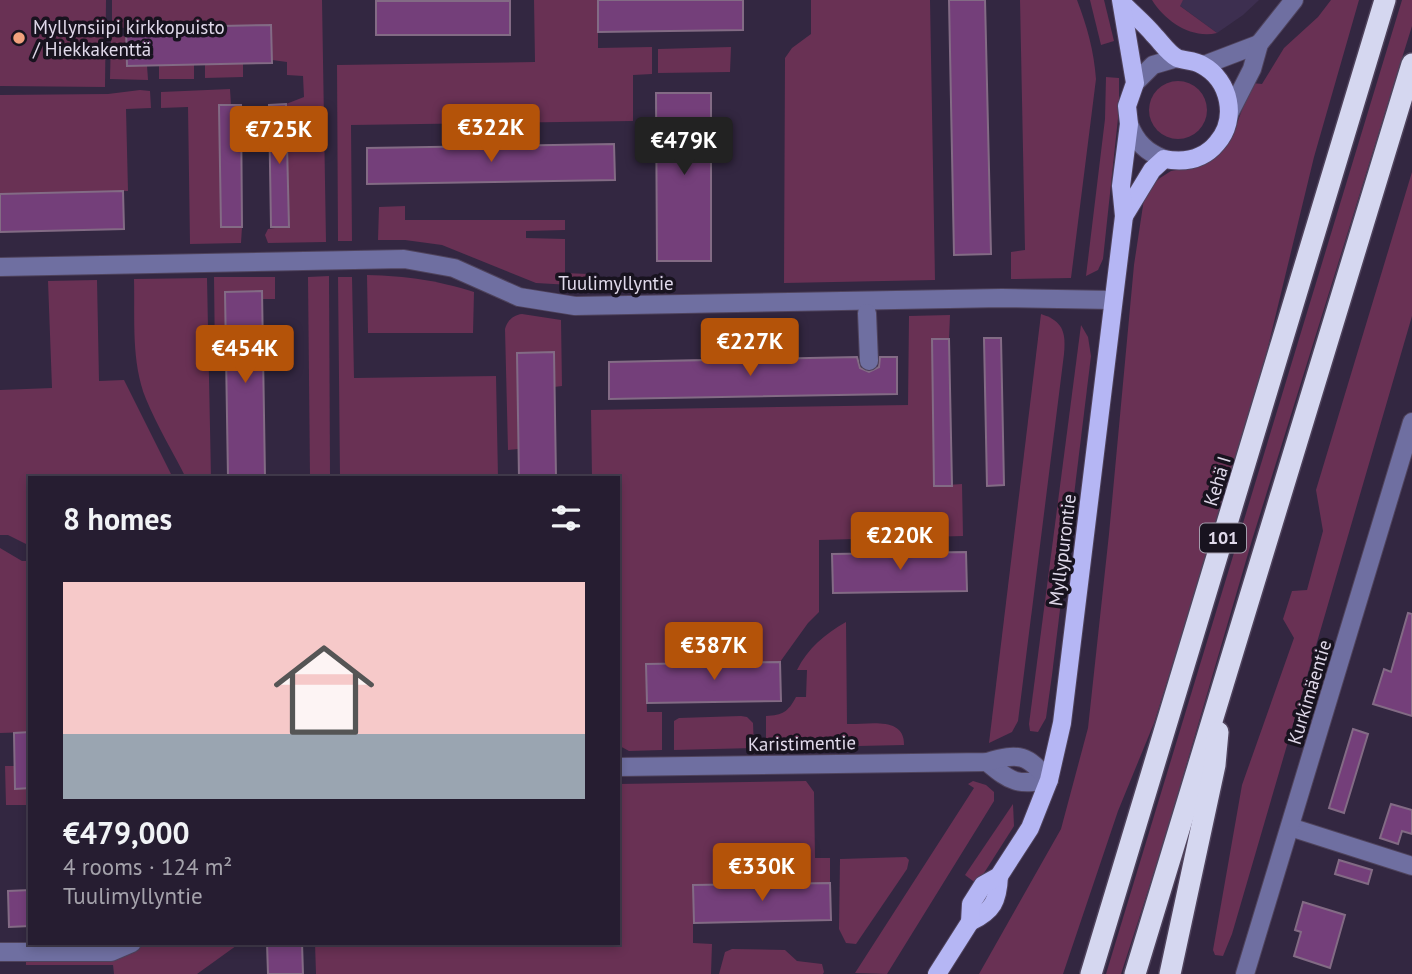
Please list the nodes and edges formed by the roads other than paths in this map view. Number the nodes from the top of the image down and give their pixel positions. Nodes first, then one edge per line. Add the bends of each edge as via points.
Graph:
1 (1294, 0) edge
2 (1385, 0) edge
3 (1122, 2) edge
4 (1259, 44) junction
5 (1177, 58) junction
6 (1412, 64) edge
7 (1203, 65) junction
8 (1135, 83) junction
9 (1229, 114) junction
10 (1129, 124) junction
11 (1164, 159) junction
12 (1124, 216) junction
13 (0, 267) edge
14 (1113, 300) junction
15 (867, 313) dead end
16 (869, 362) dead end
17 (1412, 422) edge
18 (1407, 456) edge
19 (1223, 684) junction
20 (620, 767) edge
21 (1049, 780) junction
22 (1290, 827) junction
23 (1412, 866) edge
24 (127, 945) edge
25 (0, 952) edge
26 (937, 974) edge
27 (1091, 974) edge
28 (1135, 974) edge
29 (1170, 974) edge
30 (1245, 974) edge

1 - 4 street
2 - 27 highway, Kehä I / 101
3 - 5 main road
3 - 8 main road
4 - 7 street
4 - 9 street
5 - 7 main road
5 - 8 street via 1153,65
6 - 19 highway, 101
7 - 9 main road via 1223,86
8 - 10 main road via 1127,106
9 - 11 main road via 1225,132 1208,152 1182,161
10 - 11 street via 1146,150
10 - 12 main road, Myllypurontie via 1121,186
11 - 12 main road, Myllypurontie via 1152,170
12 - 14 main road, Myllypurontie
13 - 14 street, Tuulimyllyntie via 404,259 454,268 519,297 575,306
14 - 21 main road, Myllypurontie via 1067,689
15 - 16 street
17 - 18 street, Kurkimäentie
18 - 22 street, Kurkimäentie
19 - 28 highway, 101
19 - 29 highway via 1215,765
20 - 21 street, Karistimentie via 987,762 1007,756 1031,760
21 - 26 main road, Myllypurontie via 1030,828 999,877 998,895 986,914 970,922
22 - 23 street
22 - 30 street, Kurkimäentie
24 - 25 street via 111,952

